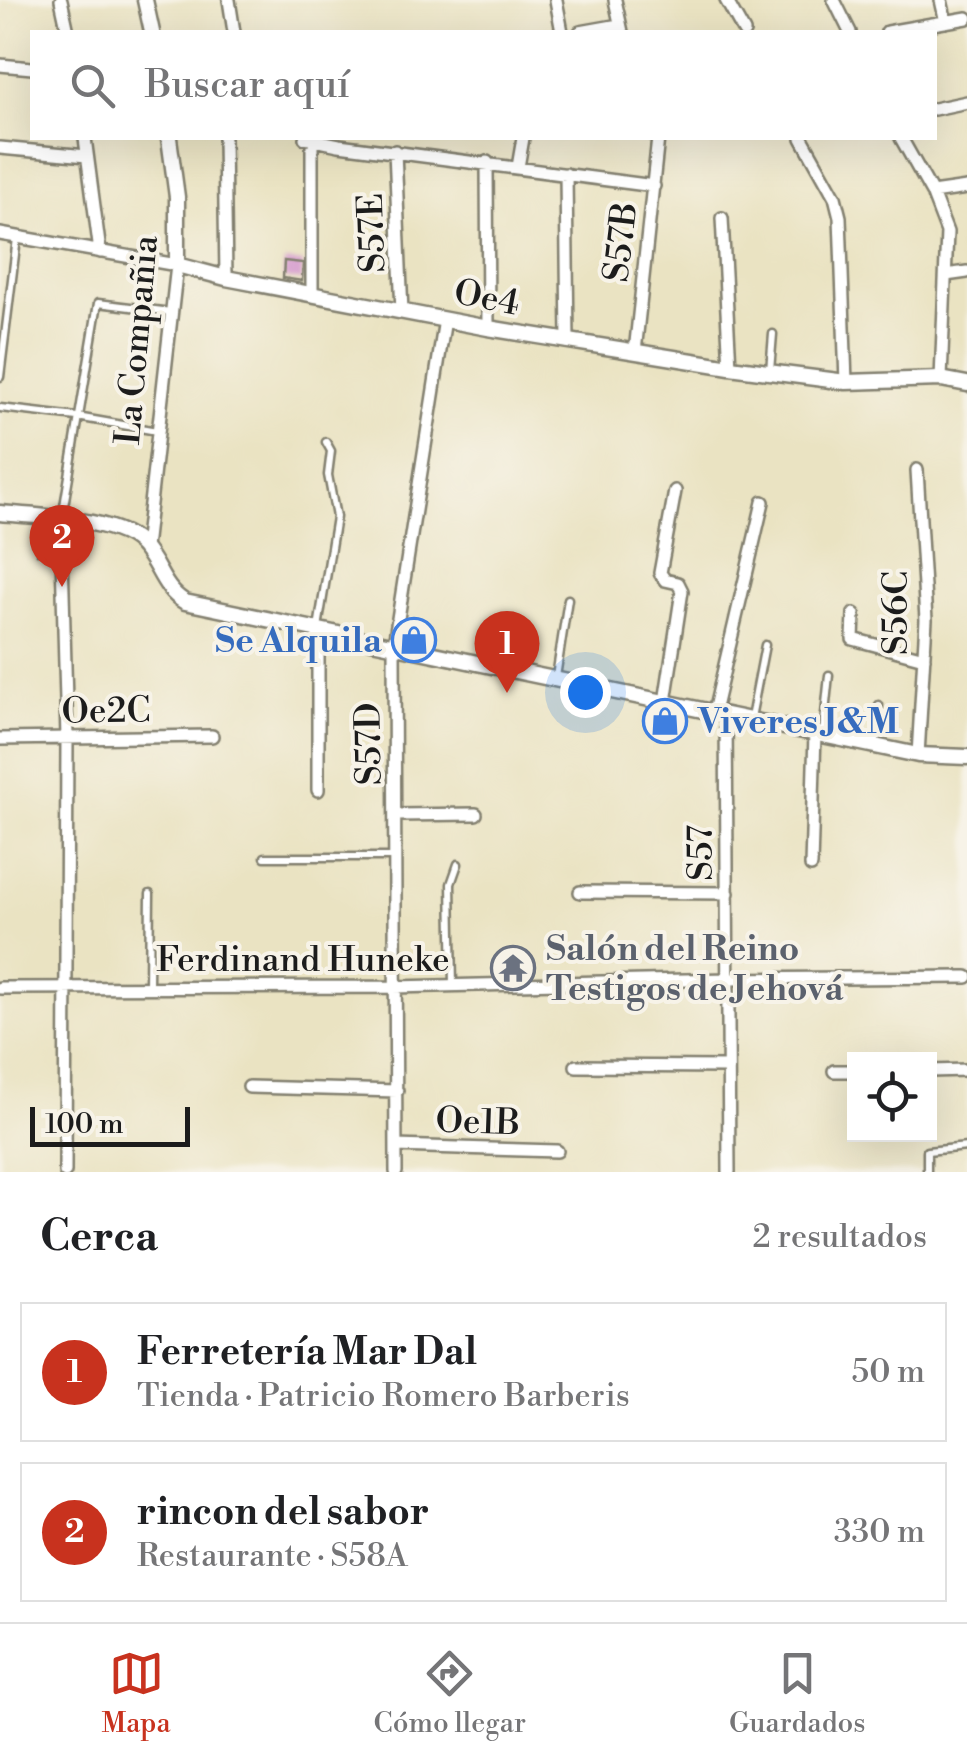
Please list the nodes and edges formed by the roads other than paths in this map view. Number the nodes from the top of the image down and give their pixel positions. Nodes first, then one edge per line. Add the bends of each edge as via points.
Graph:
1 (61, 0) edge
2 (145, 0) edge
3 (228, 0) edge
4 (556, 0) edge
5 (615, 0) edge
6 (726, 0) edge
7 (834, 0) edge
8 (941, 0) edge
9 (967, 18) edge
10 (946, 22) junction
11 (620, 28) edge
12 (68, 30) edge
13 (152, 30) edge
14 (234, 30) edge
15 (562, 30) edge
16 (743, 30) edge
17 (849, 30) edge
18 (899, 30) edge
19 (0, 65) edge
20 (30, 68) edge
21 (967, 102) edge
22 (937, 108) edge
23 (85, 140) edge
24 (169, 140) edge
25 (224, 140) edge
26 (308, 140) edge
27 (523, 140) edge
28 (658, 140) edge
29 (803, 140) edge
30 (902, 140) edge
31 (339, 141) edge
32 (0, 148) edge
33 (396, 151) junction
34 (87, 156) junction
35 (487, 162) junction
36 (518, 167) junction
37 (566, 174) junction
38 (654, 186) junction
39 (967, 188) edge
40 (932, 193) junction
41 (722, 218) dead end
42 (0, 234) edge
43 (17, 237) junction
44 (100, 252) junction
45 (177, 265) junction
46 (967, 272) edge
47 (946, 275) junction
48 (226, 278) junction
49 (312, 294) junction
50 (171, 312) junction
51 (402, 312) junction
52 (4, 316) edge
53 (445, 320) junction
54 (488, 328) junction
55 (773, 334) dead end
56 (2, 339) edge
57 (568, 342) junction
58 (635, 352) junction
59 (730, 367) junction
60 (770, 372) junction
61 (0, 378) edge
62 (942, 379) junction
63 (846, 382) junction
64 (967, 384) edge
65 (0, 408) edge
66 (77, 417) junction
67 (158, 432) junction
68 (326, 442) dead end
69 (917, 470) dead end
70 (675, 491) dead end
71 (763, 502) dead end
72 (0, 513) edge
73 (61, 519) junction
74 (145, 548) junction
75 (568, 598) dead end
76 (854, 614) dead end
77 (318, 628) junction
78 (394, 644) junction
79 (765, 644) dead end
80 (924, 658) junction
81 (829, 675) dead end
82 (556, 678) junction
83 (666, 702) junction
84 (878, 705) dead end
85 (720, 713) junction
86 (751, 720) junction
87 (819, 734) junction
88 (212, 736) dead end
89 (0, 738) edge
90 (67, 738) junction
91 (876, 746) junction
92 (918, 754) junction
93 (967, 757) edge
94 (318, 790) dead end
95 (476, 814) dead end
96 (397, 815) junction
97 (265, 857) dead end
98 (396, 857) junction
99 (458, 864) dead end
100 (811, 866) dead end
101 (580, 892) dead end
102 (150, 894) dead end
103 (728, 894) junction
104 (967, 977) edge
105 (728, 978) junction
106 (67, 986) junction
107 (453, 986) junction
108 (149, 987) junction
109 (0, 988) edge
110 (394, 988) junction
111 (576, 1066) dead end
112 (727, 1067) junction
113 (937, 1070) edge
114 (967, 1070) edge
115 (834, 1071) dead end
116 (847, 1071) edge
117 (249, 1087) dead end
118 (397, 1091) junction
119 (396, 1146) junction
120 (967, 1147) edge
121 (558, 1152) dead end
122 (65, 1172) edge
123 (396, 1172) edge
124 (729, 1172) edge
125 (927, 1172) edge

1 - 12 street
2 - 13 street
3 - 14 street
4 - 15 street
5 - 11 street
6 - 16 street
7 - 17 street
8 - 10 street
9 - 10 street
10 - 18 street
19 - 20 street
21 - 22 street
23 - 34 street
24 - 45 street, La Compañia
25 - 48 street
26 - 49 street
27 - 36 street
28 - 38 street, S57B
29 - 63 street via 840,217
30 - 40 street
31 - 33 street
32 - 34 street
33 - 35 street
33 - 51 street, S57E
34 - 44 street
35 - 36 street
35 - 54 street
36 - 37 street
37 - 38 street
37 - 57 street
38 - 58 street, S57B
39 - 40 street
40 - 47 street via 947,232
41 - 59 street
42 - 43 street, Oe4
43 - 44 street, Oe4
43 - 52 lane
44 - 45 street, Oe4
45 - 48 street, Oe4
45 - 50 street, La Compañia
46 - 47 street
47 - 62 street
48 - 49 street, Oe4
49 - 51 street, Oe4
50 - 66 lane via 98,303
50 - 67 street, La Compañia
51 - 53 street, Oe4
52 - 56 lane
53 - 54 street, Oe4
53 - 78 street, S57D
54 - 57 street, Oe4
55 - 60 lane
56 - 61 lane
57 - 58 street, Oe4
58 - 59 street, Oe4
59 - 60 street, Oe4
60 - 63 street, Oe4
62 - 63 street, Oe4
62 - 64 street, Oe4
65 - 66 lane
66 - 67 lane
66 - 73 lane
67 - 74 street, La Compañia
68 - 77 lane via 336,517
69 - 80 street, S56C
70 - 83 street via 660,573 682,590
71 - 85 street, S57
72 - 73 street
73 - 74 street via 118,530
73 - 90 street
74 - 77 street via 164,584 185,602
75 - 82 lane
76 - 80 street via 853,639
77 - 78 street
77 - 94 street
78 - 82 street
78 - 96 street, S57D
79 - 86 lane
80 - 92 street, S56C
81 - 87 lane
82 - 83 street
83 - 85 street
84 - 91 lane
85 - 86 street
85 - 103 street, S57
86 - 87 street
87 - 91 street
87 - 100 street
88 - 90 street, Oe2C
89 - 90 street, Oe2C
90 - 106 street
91 - 92 street
92 - 93 street
95 - 96 street
96 - 98 street, S57D
97 - 98 lane
98 - 110 street, S57D
99 - 107 lane via 451,884
101 - 103 street
102 - 108 lane
103 - 105 street, S57
104 - 105 street, Ferdinand Huneke
105 - 107 street, Ferdinand Huneke
105 - 112 street, S57
106 - 108 street, Ferdinand Huneke
106 - 109 street, Ferdinand Huneke
106 - 122 street
107 - 110 street, Ferdinand Huneke
108 - 110 street, Ferdinand Huneke
110 - 118 street, S57D
111 - 112 street
112 - 124 street, S57
113 - 114 street
115 - 116 street
117 - 118 street
118 - 119 street, S57D
119 - 121 street, Oe1B
119 - 123 street, S57D
120 - 125 lane via 927,1151

